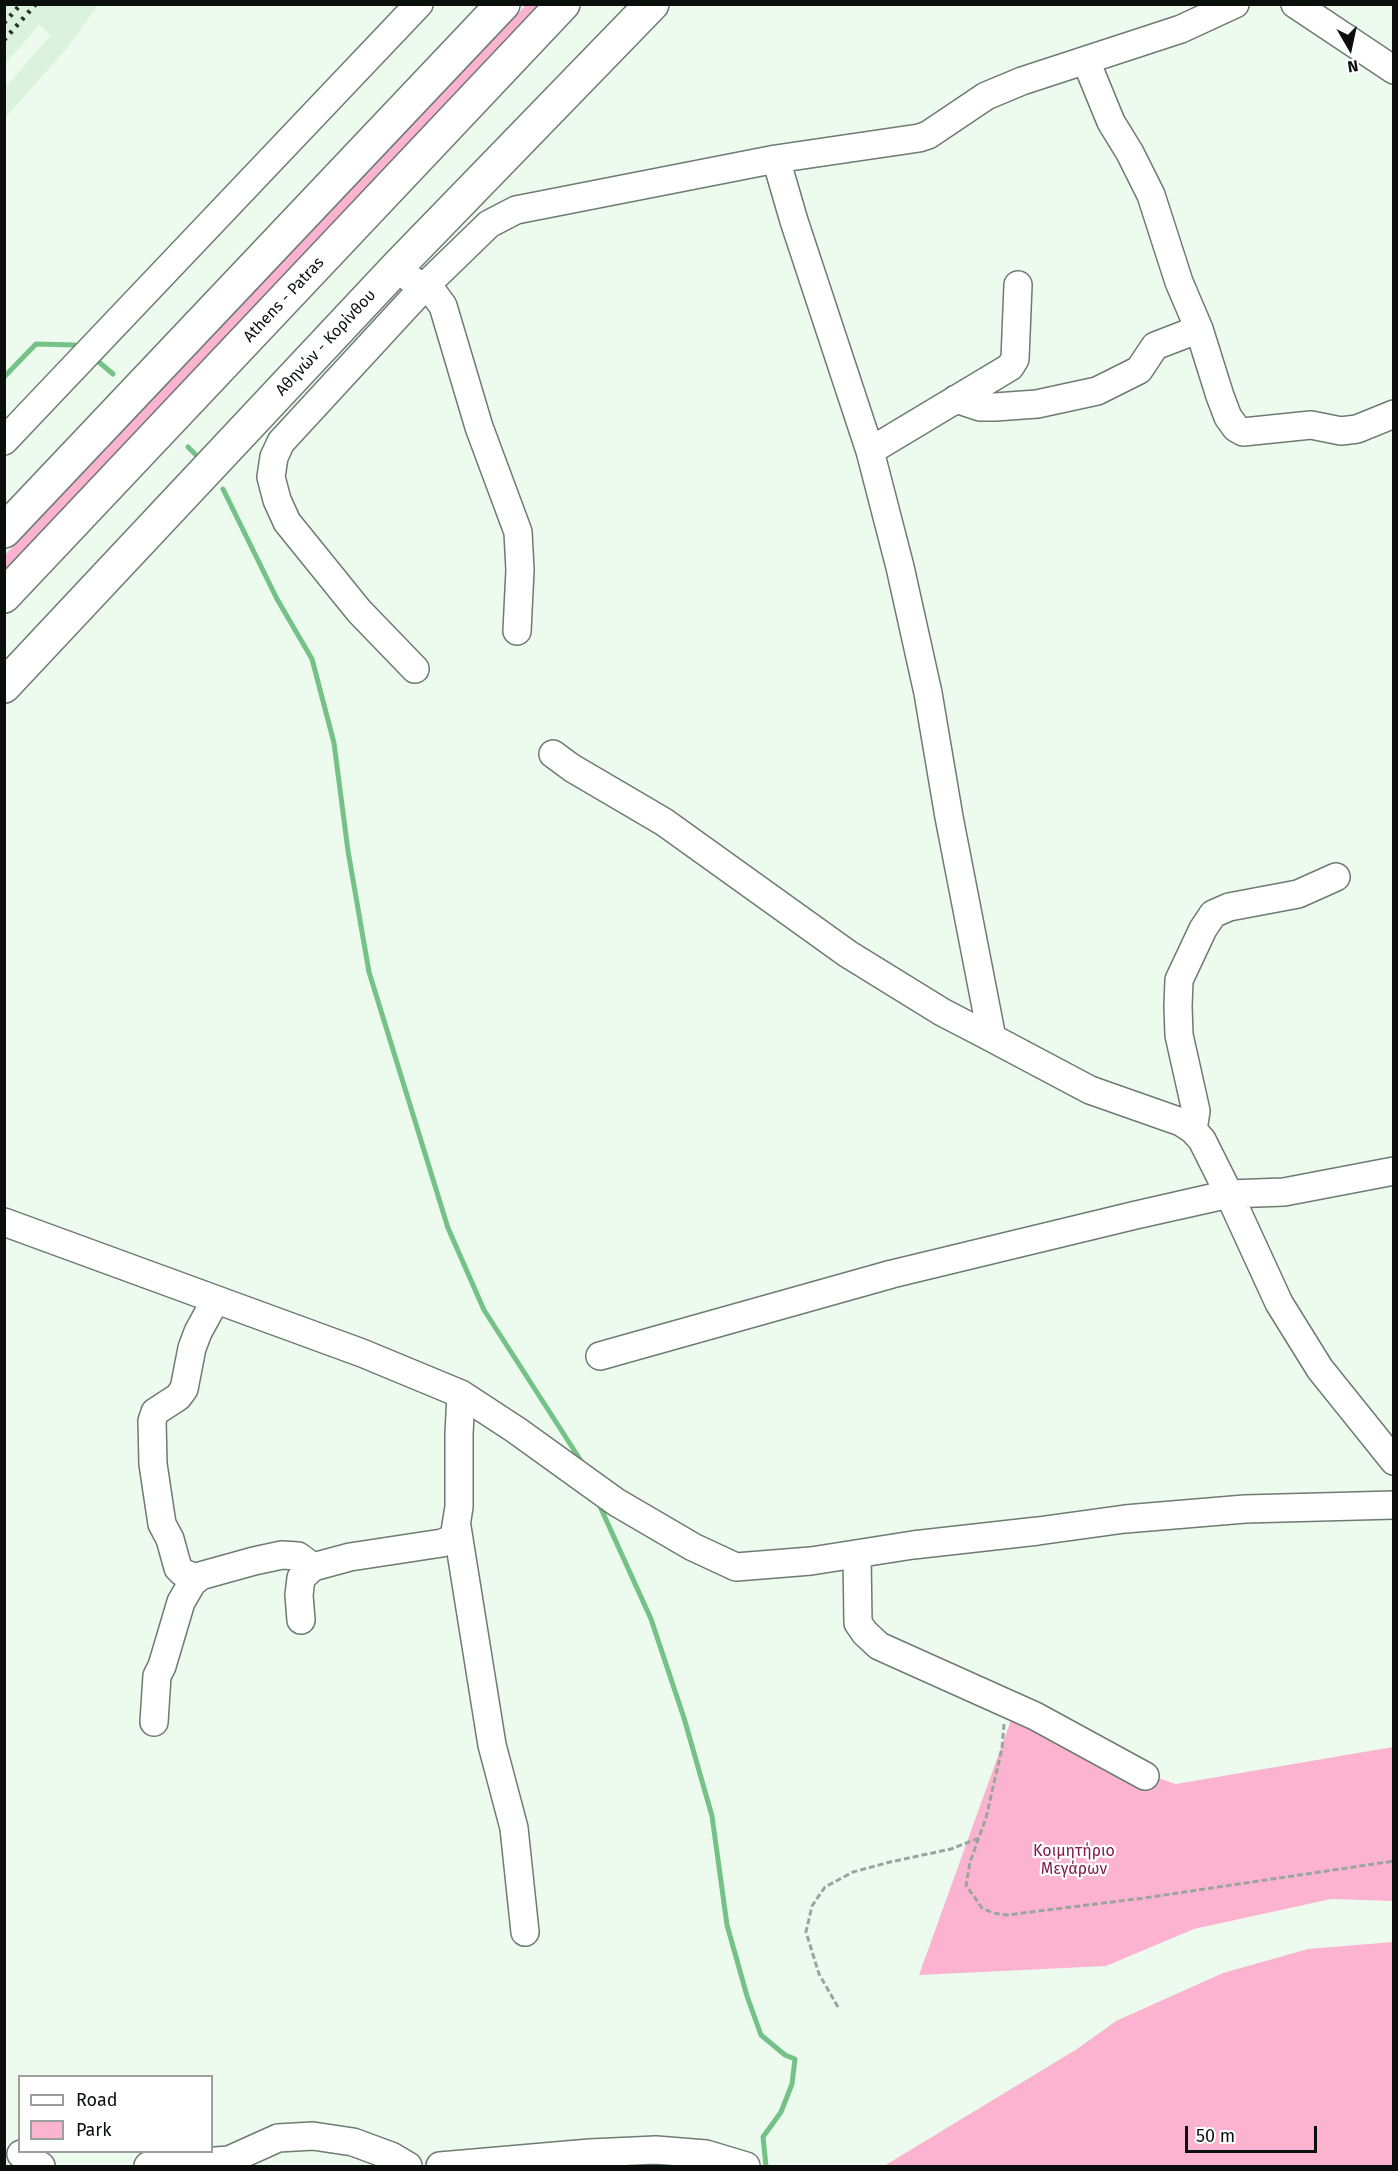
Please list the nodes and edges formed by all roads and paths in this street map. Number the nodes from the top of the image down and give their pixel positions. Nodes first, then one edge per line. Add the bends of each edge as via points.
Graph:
1 (419, 4) edge
2 (503, 4) edge
3 (564, 4) edge
4 (652, 4) edge
5 (1235, 4) edge
6 (1295, 4) edge
7 (1086, 61) junction
8 (1394, 69) edge
9 (776, 159) junction
10 (396, 268) junction
11 (1018, 285) dead end
12 (423, 288) junction
13 (1199, 329) junction
14 (956, 399) junction
15 (1394, 414) edge
16 (4, 441) edge
17 (870, 451) junction
18 (4, 531) edge
19 (4, 596) edge
20 (517, 631) dead end
21 (415, 669) dead end
22 (4, 686) edge
23 (554, 754) dead end
24 (1336, 877) dead end
25 (992, 1038) junction
26 (1193, 1130) junction
27 (1394, 1171) edge
28 (1229, 1194) junction
29 (4, 1222) edge
30 (215, 1301) junction
31 (600, 1356) dead end
32 (461, 1394) junction
33 (1394, 1461) edge
34 (1394, 1505) edge
35 (457, 1527) junction
36 (857, 1554) junction
37 (313, 1567) junction
38 (197, 1579) junction
39 (301, 1620) dead end
40 (1005, 1702) junction
41 (154, 1722) dead end
42 (1145, 1776) dead end
43 (979, 1838) junction
44 (1394, 1861) edge
45 (525, 1932) dead end
46 (838, 2007) dead end
47 (148, 2166) edge
48 (408, 2166) edge
49 (440, 2166) edge
50 (746, 2166) edge

1 - 16 street
2 - 18 main road
3 - 19 main road, Athens - Patras
4 - 10 main road, Αθηνών - Κορίνθου
5 - 7 street via 1181,29
6 - 8 street
7 - 9 street via 986,96 928,135
7 - 13 street via 1111,122 1151,195
9 - 12 street via 516,210 489,224
9 - 17 street
10 - 12 street
10 - 22 main road, Αθηνών - Κορίνθου
11 - 14 street via 1015,358 1010,367
12 - 20 street via 443,306 479,427 518,532
12 - 21 street via 281,442 271,477 287,522 359,611
13 - 14 street via 1155,346 1139,370 1097,391 1037,404 994,407
13 - 15 street via 1228,417 1243,432 1311,425 1341,431
14 - 17 street
17 - 25 street via 928,693
23 - 25 street via 664,822 848,954
24 - 26 street via 1298,894 1229,907 1213,914 1203,929 1179,980 1179,1035 1196,1111
25 - 26 street via 1090,1090 1181,1122
26 - 28 street
27 - 28 street via 1284,1192
28 - 31 street via 892,1274
28 - 33 street via 1279,1303 1320,1369
29 - 30 street
30 - 32 street via 381,1360
30 - 38 street via 192,1348 184,1389 155,1412 152,1421 153,1464 162,1524 178,1568
32 - 35 street
32 - 36 street via 616,1502 736,1567
34 - 36 street via 1227,1510 1125,1519
35 - 37 street via 454,1538 442,1543 350,1557
35 - 45 street via 492,1745 514,1828
36 - 40 street via 858,1623 865,1633 879,1646
37 - 38 street via 298,1556 282,1555
37 - 39 street via 301,1578
38 - 41 street via 181,1602 157,1676
40 - 42 street
40 - 43 path via 1002,1748
43 - 44 path via 966,1885 981,1908 1007,1915
43 - 46 path via 951,1849 853,1872 825,1887 812,1906 806,1932 819,1974
47 - 48 street via 229,2160 279,2138 313,2136 353,2142
49 - 50 street via 656,2150 706,2154

